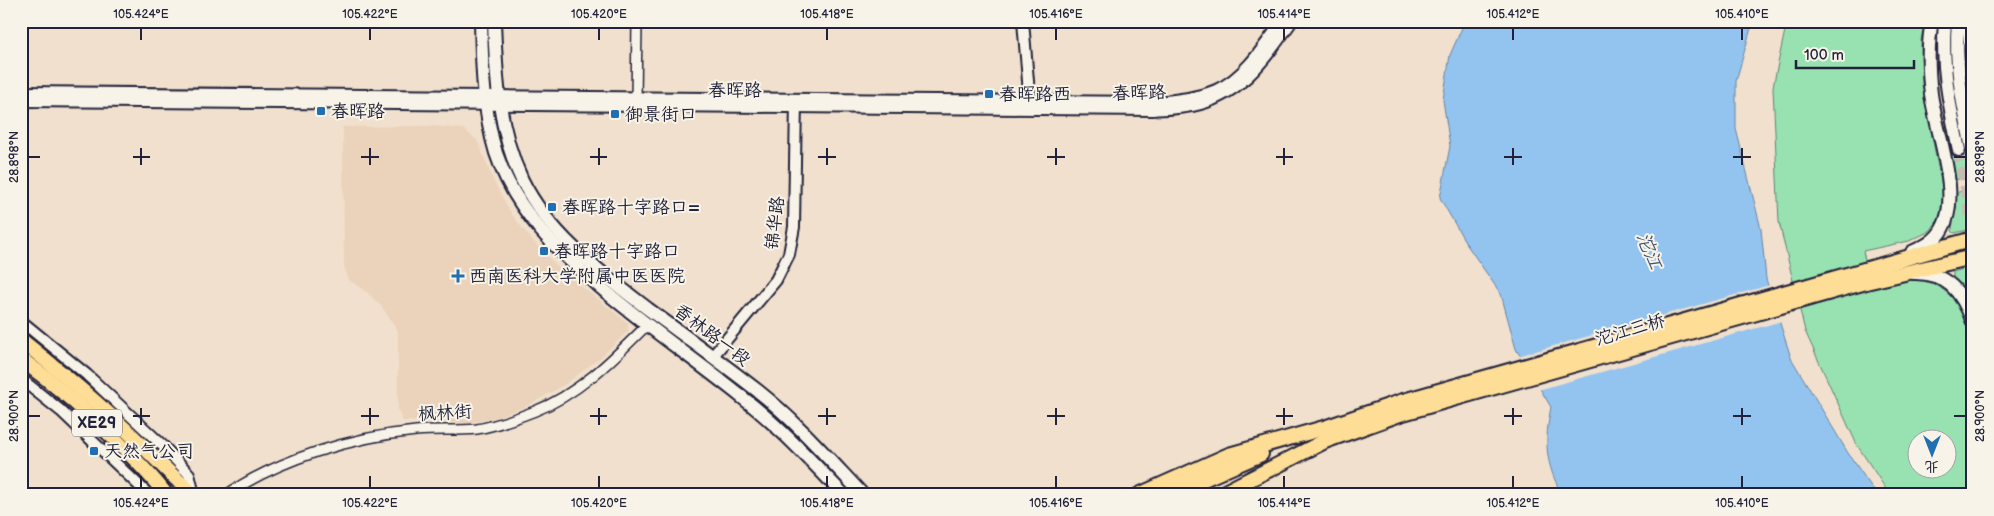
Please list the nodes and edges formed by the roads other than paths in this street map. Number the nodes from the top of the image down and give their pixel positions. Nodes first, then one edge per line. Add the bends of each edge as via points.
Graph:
1 (481, 21) edge
2 (494, 21) edge
3 (637, 21) edge
4 (1023, 21) edge
5 (1282, 21) edge
6 (1292, 21) edge
7 (1932, 21) edge
8 (1945, 21) edge
9 (1958, 21) edge
10 (1968, 21) edge
11 (1973, 77) edge
12 (21, 92) edge
13 (1206, 98) junction
14 (484, 100) junction
15 (498, 100) junction
16 (21, 101) edge
17 (636, 102) junction
18 (794, 102) junction
19 (1030, 105) junction
20 (1972, 148) tunnel mouth
21 (1958, 150) tunnel mouth
22 (1973, 239) edge
23 (1973, 257) edge
24 (1864, 277) junction
25 (21, 321) edge
26 (1973, 322) edge
27 (646, 326) junction
28 (21, 340) edge
29 (710, 356) junction
30 (21, 358) edge
31 (21, 379) edge
32 (1324, 434) junction
33 (149, 495) edge
34 (166, 495) edge
35 (194, 495) edge
36 (226, 495) edge
37 (844, 495) edge
38 (863, 495) edge
39 (1139, 495) edge
40 (1167, 495) edge
41 (1191, 495) edge
42 (1219, 495) edge

1 - 14 main road, 香林路一段
2 - 15 main road, 香林路一段
3 - 17 street
4 - 19 street
5 - 13 street via 1245,68
6 - 13 street via 1252,74 1237,88 1222,96
7 - 24 main road via 1929,71 1949,187 1946,221 1935,238 1925,246
8 - 21 main road via 1943,58
9 - 20 main road via 1956,42 1960,88
10 - 11 main road
12 - 14 street, 春晖路
13 - 19 street, 春晖路 via 1192,106 1153,110
14 - 15 street, 春晖路
14 - 16 street, 春晖路
14 - 27 main road, 香林路一段 via 497,154 512,190 532,220 566,258
15 - 17 street, 春晖路
15 - 29 main road, 香林路一段 via 509,146 523,181 561,234 615,284
17 - 18 street, 春晖路
18 - 19 street, 春晖路
18 - 29 street, 锦华路 via 794,227 789,254 776,280
22 - 24 highway
23 - 24 highway
24 - 26 main road via 1923,273 1937,276 1962,298
24 - 32 highway, 沱江三桥 via 1402,408
25 - 35 street via 87,375 163,446 189,474
27 - 36 street, 枫林街 via 606,366 537,410 476,428 418,430 353,441 247,480
27 - 37 main road, 香林路一段 via 785,433
28 - 35 highway, XE29 via 77,385
29 - 38 main road, 香林路一段 via 788,418
30 - 34 highway, XE29 via 86,412 159,484
31 - 33 street via 61,411
32 - 39 highway via 1229,455
32 - 40 highway
32 - 41 highway
32 - 42 highway

